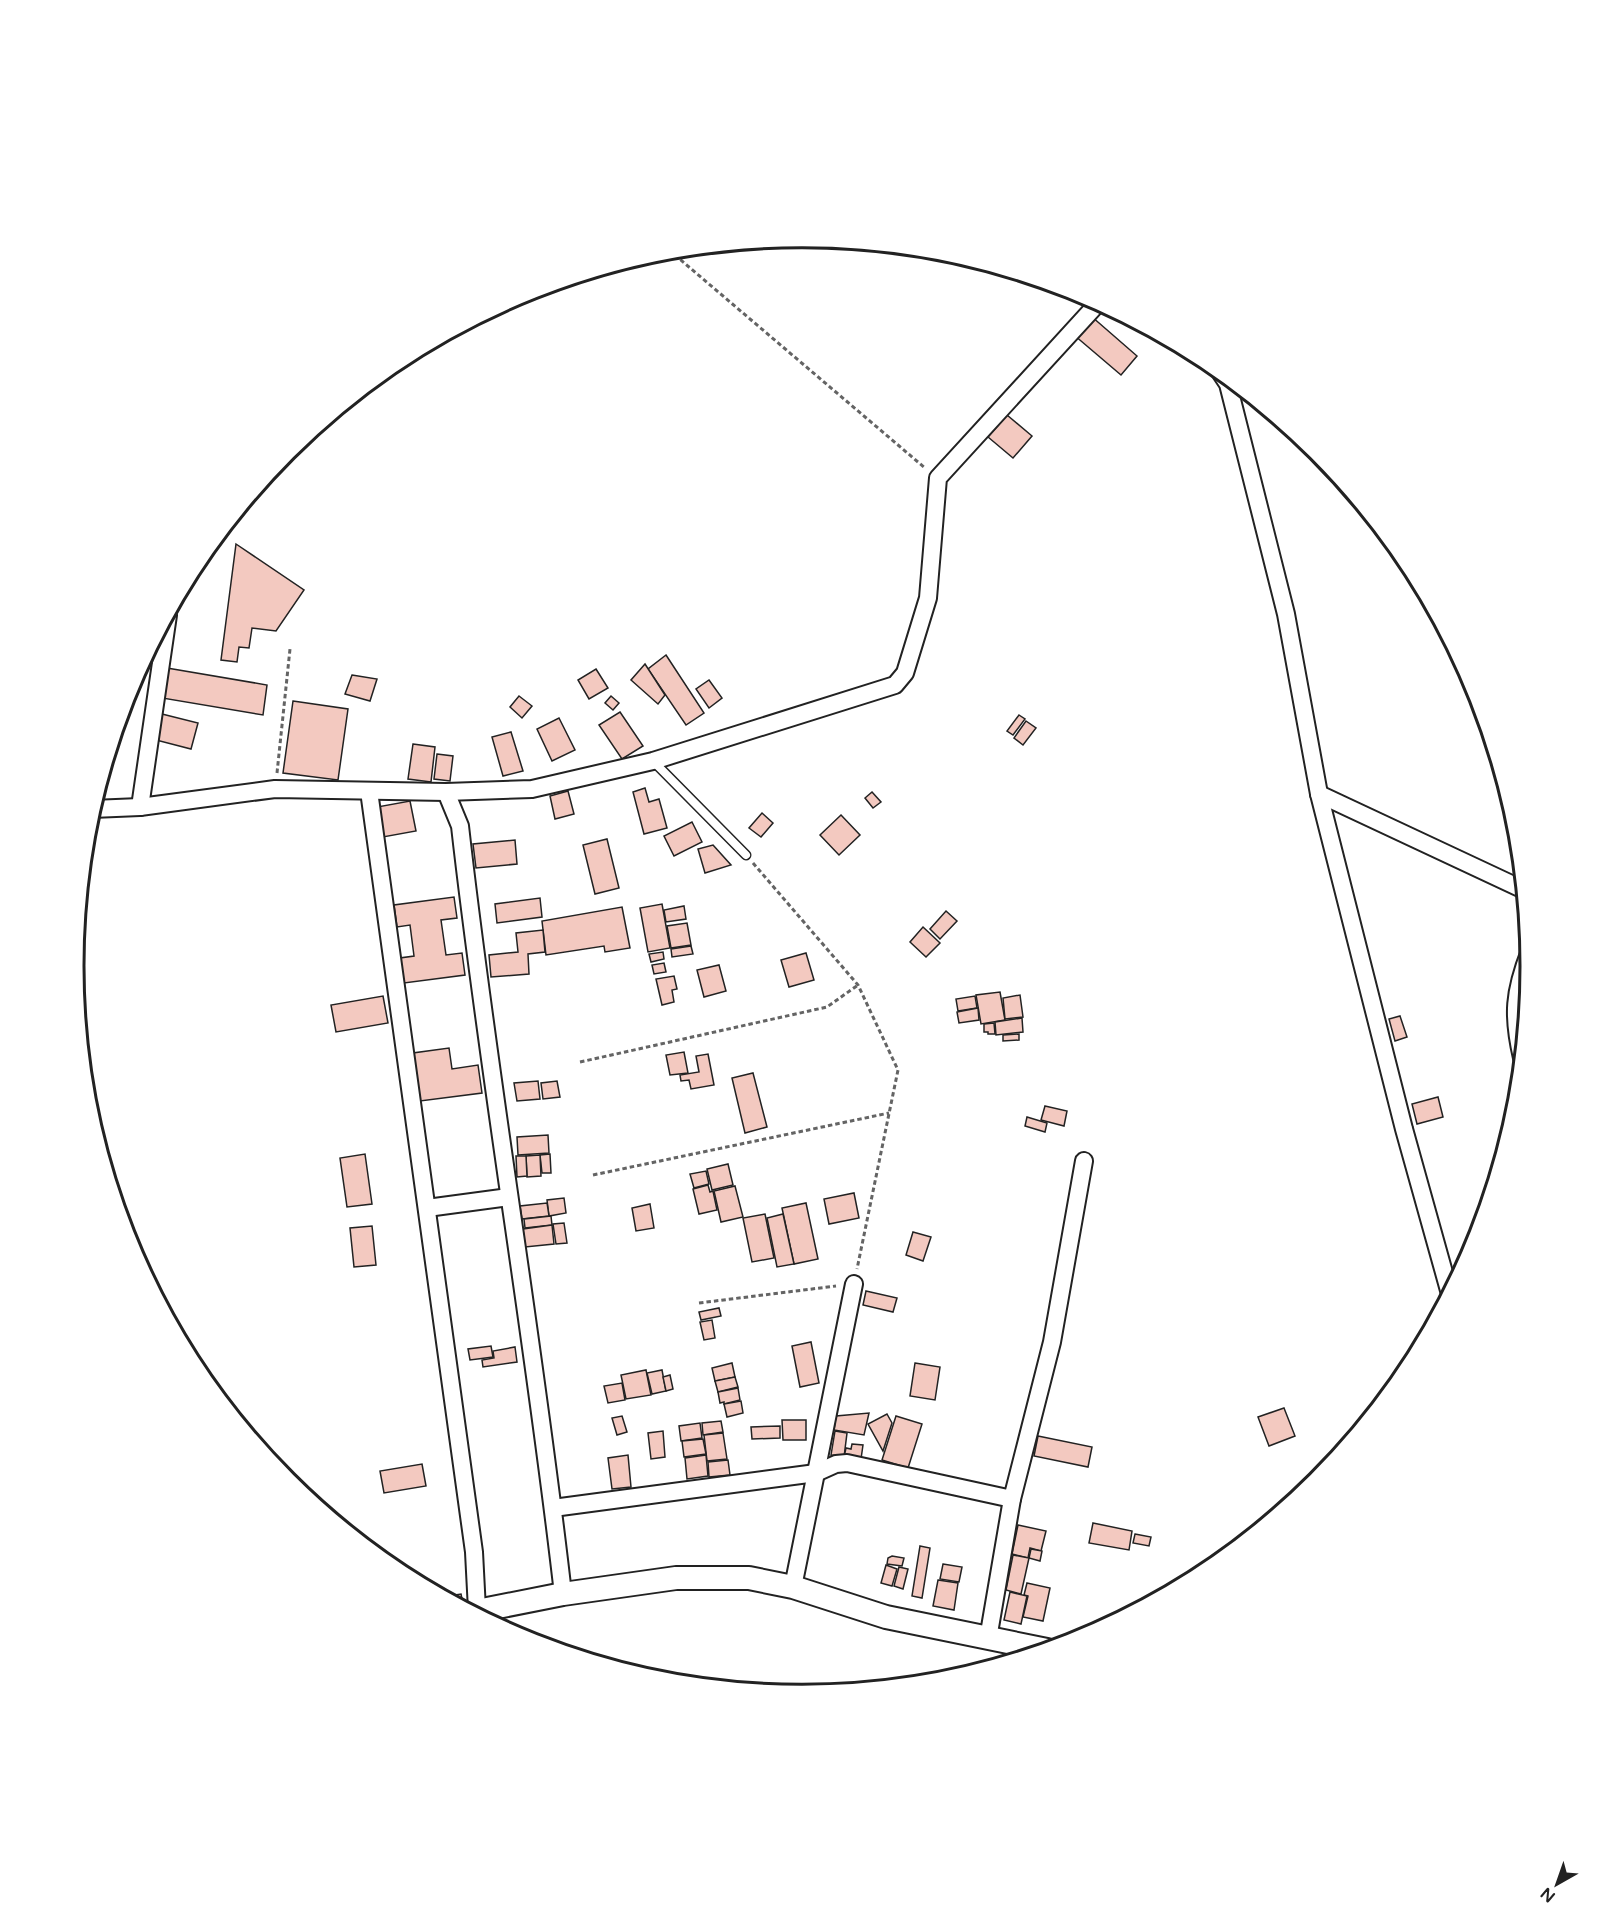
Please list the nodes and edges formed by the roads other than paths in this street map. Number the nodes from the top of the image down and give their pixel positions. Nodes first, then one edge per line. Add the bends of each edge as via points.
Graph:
1 (1092, 309) edge
2 (1228, 387) edge
3 (165, 635) edge
4 (653, 761) junction
5 (369, 791) junction
6 (446, 792) junction
7 (1319, 794) junction
8 (140, 807) junction
9 (102, 809) edge
10 (746, 855) road end
11 (1516, 886) edge
12 (1521, 976) edge
13 (1518, 1030) edge
14 (1084, 1161) dead end
15 (509, 1197) junction
16 (427, 1208) junction
17 (855, 1284) road end
18 (1447, 1284) edge
19 (816, 1473) junction
20 (1012, 1499) junction
21 (553, 1508) junction
22 (792, 1587) junction
23 (563, 1594) junction
24 (474, 1604) edge
25 (483, 1609) edge
26 (988, 1639) junction
27 (1030, 1647) edge

1 - 4 street via 938,478 927,598 905,673 895,685
2 - 7 street via 1286,614
3 - 8 street
4 - 6 street via 532,789
4 - 10 lane
5 - 6 street
5 - 8 street via 275,789
5 - 16 street
6 - 15 street via 460,826
7 - 11 street
7 - 18 street
8 - 9 street
12 - 13 street via 1515,1014
14 - 20 street via 1052,1342
15 - 16 street
15 - 21 street
16 - 24 street via 474,1552
17 - 19 street
19 - 20 street via 847,1463
19 - 21 street
19 - 22 street
20 - 26 street
21 - 23 street
22 - 23 street via 748,1578 676,1578
22 - 26 street via 886,1617
23 - 25 street
26 - 27 street

